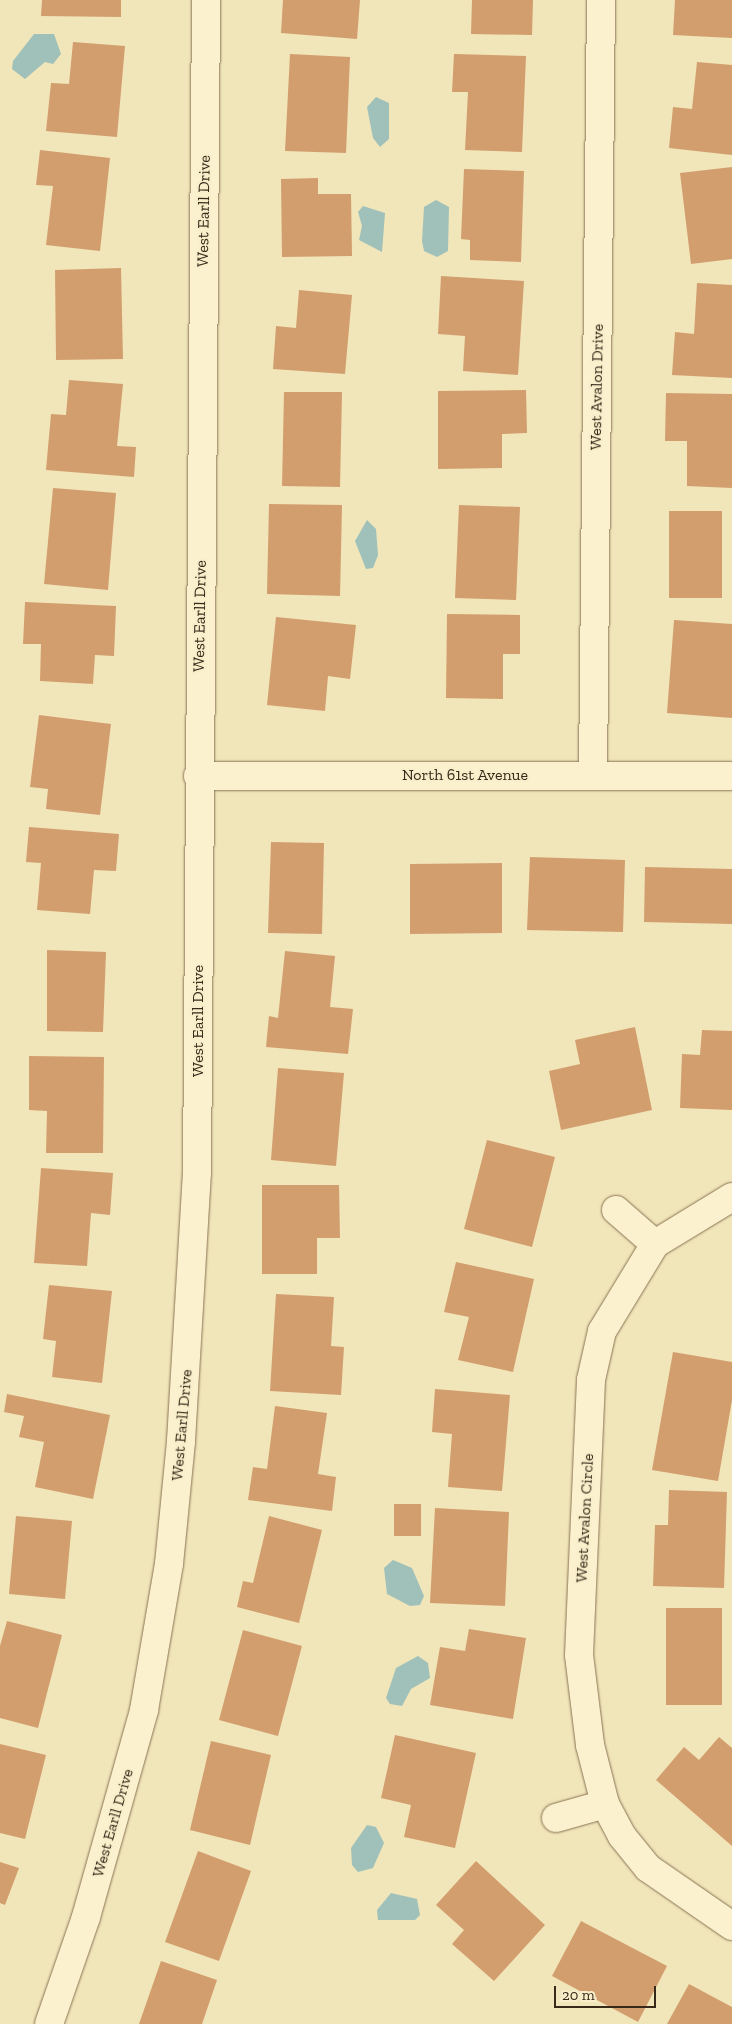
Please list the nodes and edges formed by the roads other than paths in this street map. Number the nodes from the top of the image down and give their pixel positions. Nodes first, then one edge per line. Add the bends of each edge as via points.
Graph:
1 (206, 0) edge
2 (600, 0) edge
3 (592, 774) junction
4 (198, 776) junction
5 (732, 776) edge
6 (732, 1196) edge
7 (616, 1210) dead end
8 (655, 1244) junction
9 (605, 1804) junction
10 (556, 1818) dead end
11 (732, 1926) edge
12 (49, 2024) edge

1 - 4 street, West Earll Drive
2 - 3 street, West Avalon Drive
3 - 4 street, North 61st Avenue
3 - 5 street, North 61st Avenue
4 - 12 street, West Earll Drive via 198,1173 169,1564 144,1710 86,1917
6 - 8 street, West Avalon Circle
7 - 8 street
8 - 9 street, West Avalon Circle via 602,1331 591,1380 579,1655 590,1745
9 - 10 street
9 - 11 street, West Avalon Circle via 648,1868

